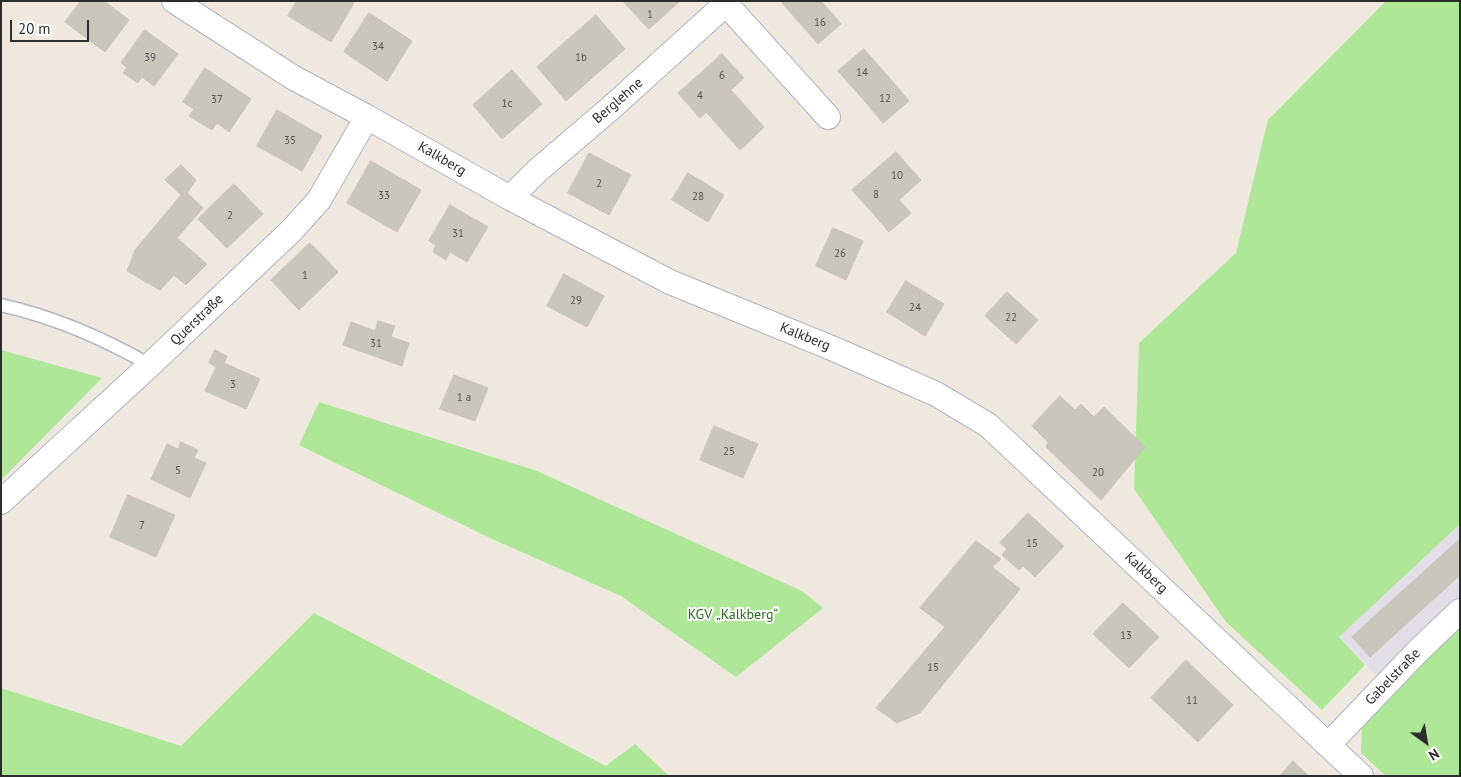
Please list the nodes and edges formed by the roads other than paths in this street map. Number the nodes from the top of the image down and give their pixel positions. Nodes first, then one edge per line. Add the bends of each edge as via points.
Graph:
1 (174, 1) edge
2 (728, 2) edge
3 (368, 117) junction
4 (828, 117) dead end
5 (510, 198) junction
6 (1, 305) edge
7 (150, 365) junction
8 (1, 502) edge
9 (1460, 611) edge
10 (1328, 745) junction
11 (1361, 776) edge

1 - 3 street, Kalkberg via 294,78
2 - 4 street, Berglehne
2 - 5 street, Berglehne
3 - 5 street, Kalkberg
3 - 7 street, Querstraße via 319,200 292,230
5 - 10 street, Kalkberg via 670,282 936,394 988,425
6 - 7 lane via 78,328
7 - 8 street, Querstraße
9 - 10 street, Gabelstraße
10 - 11 street, Kalkberg

